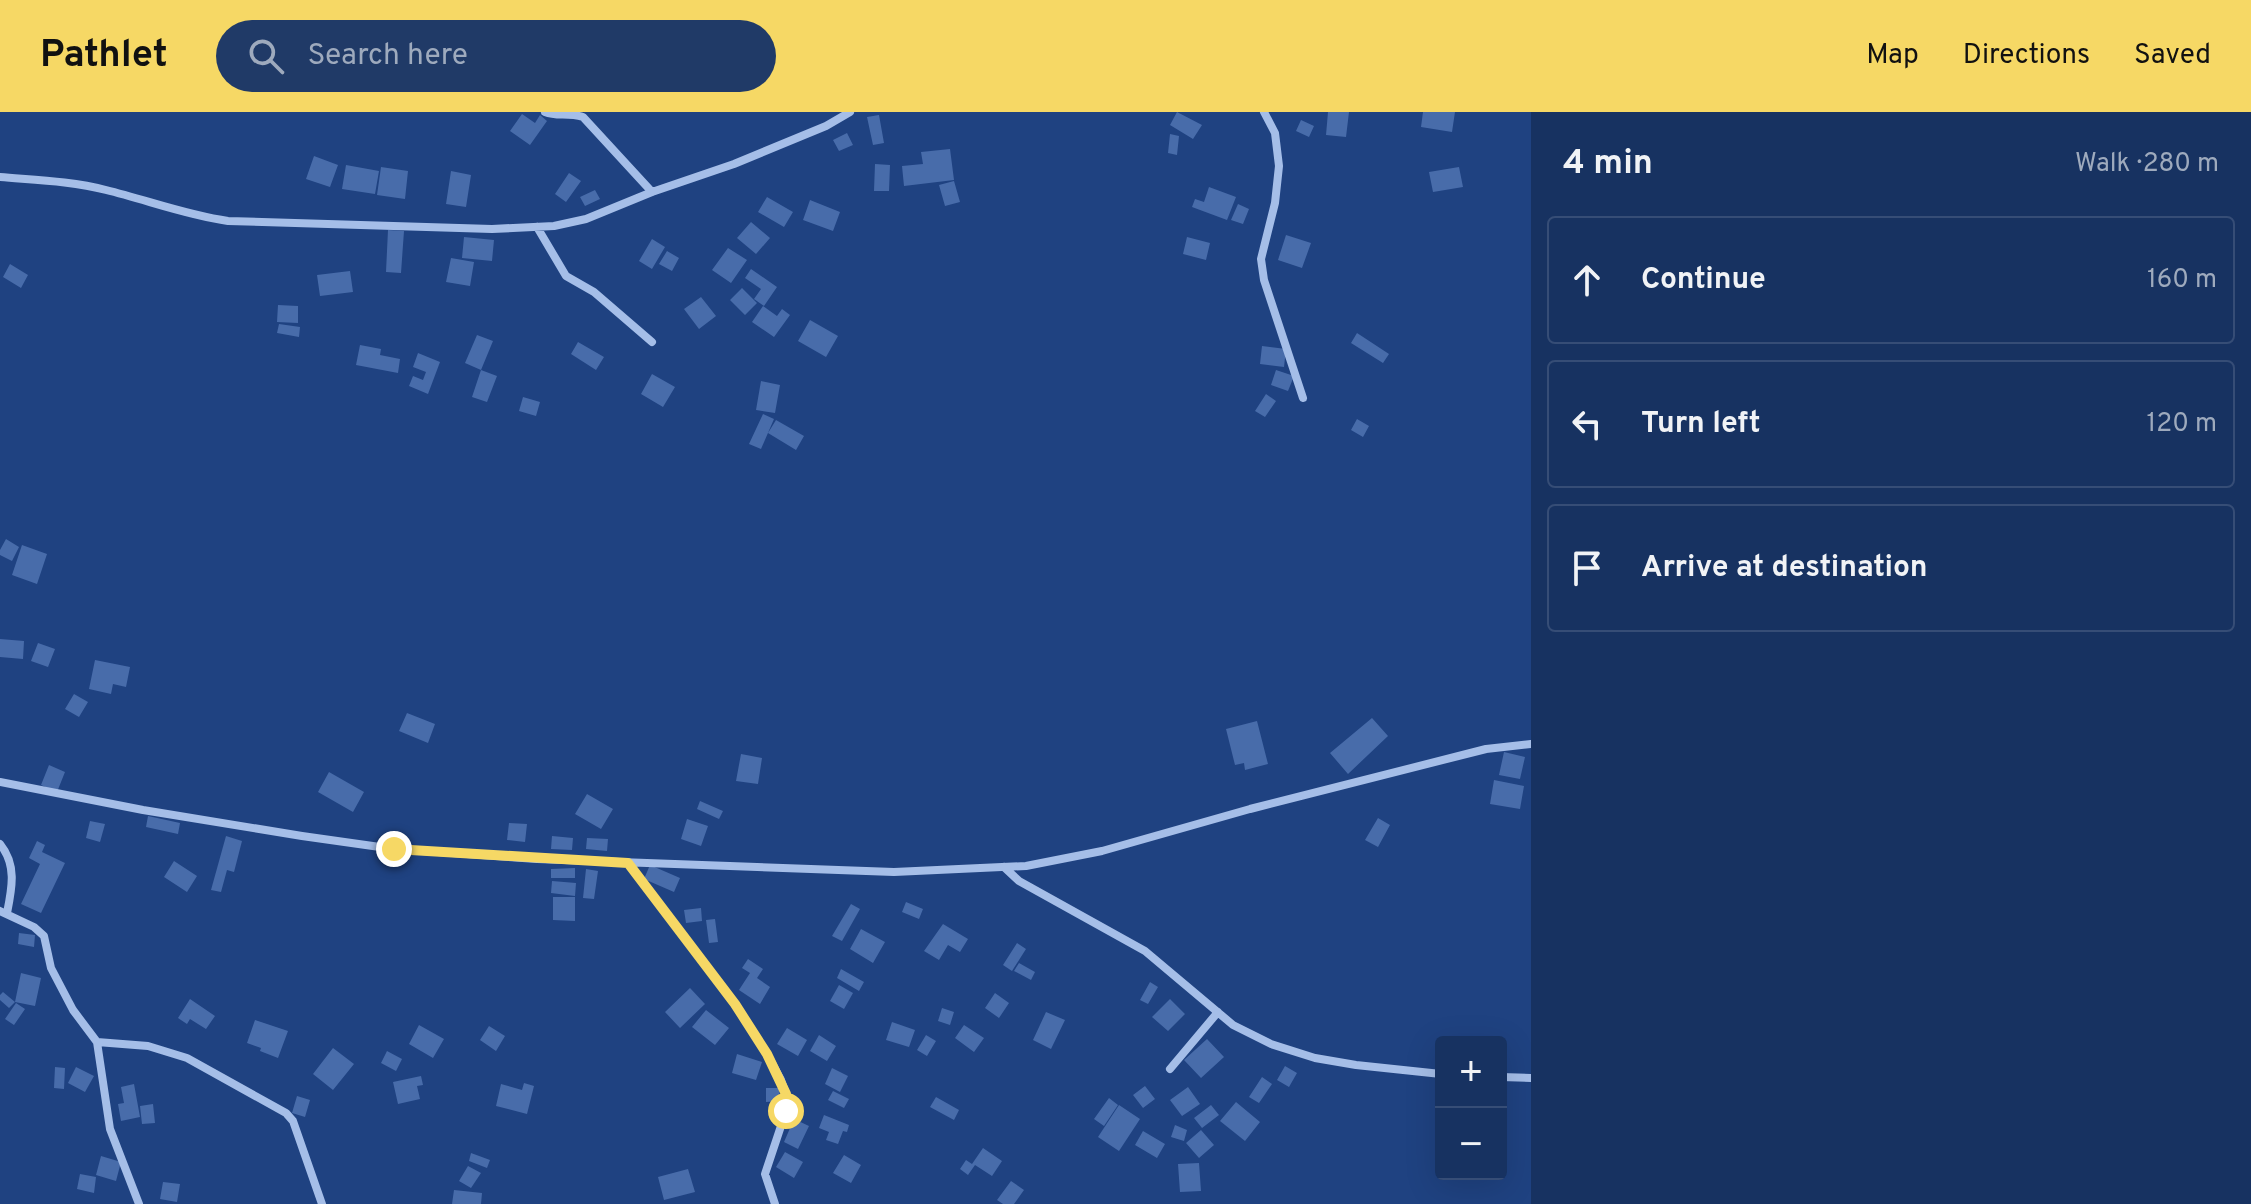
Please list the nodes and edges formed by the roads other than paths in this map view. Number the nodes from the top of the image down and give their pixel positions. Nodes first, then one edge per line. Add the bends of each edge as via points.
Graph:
1 (545, 112) edge
2 (850, 112) edge
3 (1264, 112) edge
4 (586, 115) edge
5 (0, 177) edge
6 (652, 192) junction
7 (537, 227) junction
8 (652, 342) dead end
9 (1303, 398) dead end
10 (1531, 744) edge
11 (0, 782) edge
12 (0, 844) edge
13 (628, 863) junction
14 (1004, 867) junction
15 (3, 912) edge
16 (1218, 1012) junction
17 (97, 1042) junction
18 (1170, 1069) dead end
19 (1435, 1073) edge
20 (1507, 1077) edge
21 (1531, 1078) edge
22 (139, 1204) edge
23 (322, 1204) edge
24 (775, 1204) edge

1 - 4 street
2 - 6 street via 734,164
3 - 9 street via 1275,133 1279,166 1261,259
4 - 6 street
5 - 7 street via 76,184 228,221
6 - 7 street via 586,219
7 - 8 street via 566,276 594,292
10 - 14 street via 1486,749 1102,851
11 - 13 street via 394,849
12 - 15 street via 10,858 13,877
13 - 14 street via 894,872
13 - 24 street via 735,1004 781,1080 786,1111 765,1174
14 - 16 street via 1019,881 1145,951
15 - 17 street via 44,936 51,968
16 - 18 street
16 - 19 street via 1271,1044 1315,1058
17 - 22 street via 110,1129
17 - 23 street via 148,1046 187,1058 286,1113
20 - 21 street

